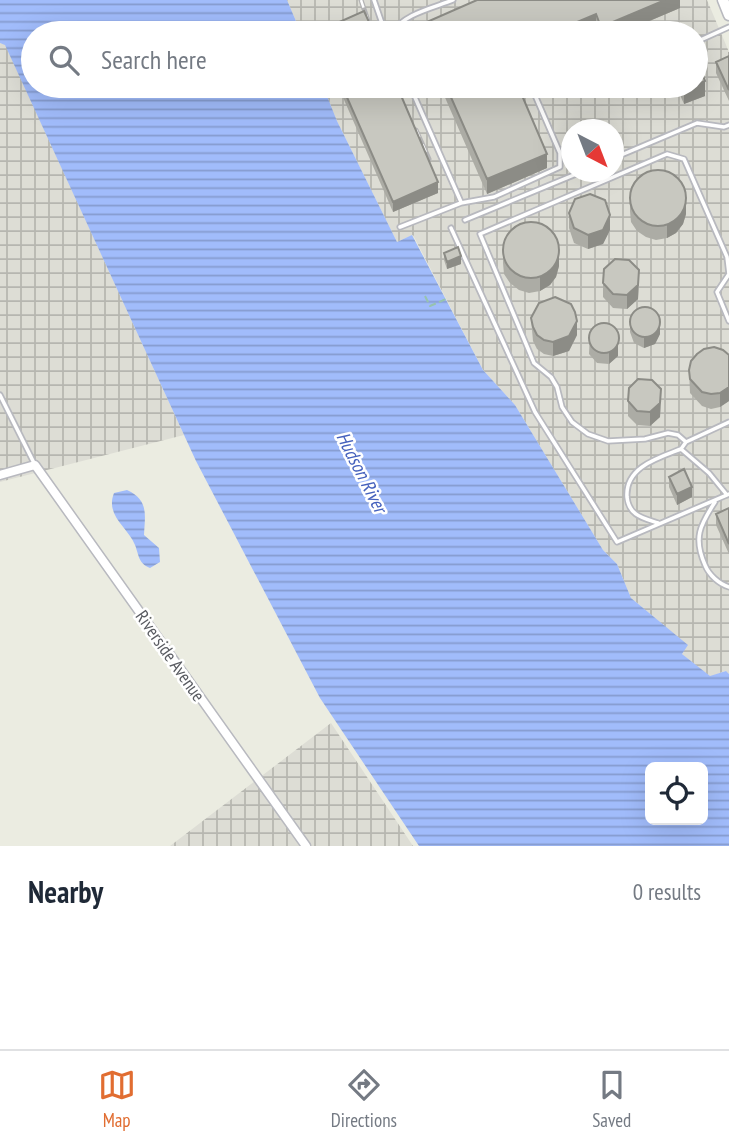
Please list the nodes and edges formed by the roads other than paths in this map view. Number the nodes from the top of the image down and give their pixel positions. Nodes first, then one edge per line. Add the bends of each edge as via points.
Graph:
1 (374, 0) edge
2 (453, 0) edge
3 (723, 0) edge
4 (729, 15) edge
5 (381, 21) edge
6 (403, 21) edge
7 (729, 27) edge
8 (708, 37) edge
9 (415, 98) edge
10 (536, 98) edge
11 (729, 125) edge
12 (624, 154) edge
13 (561, 180) edge
14 (461, 203) junction
15 (465, 220) dead end
16 (400, 227) dead end
17 (451, 228) dead end
18 (729, 321) edge
19 (0, 395) edge
20 (729, 422) edge
21 (686, 442) junction
22 (681, 449) junction
23 (35, 465) junction
24 (0, 475) edge
25 (728, 495) edge
26 (716, 500) junction
27 (660, 523) junction
28 (729, 587) edge
29 (306, 846) edge

1 - 5 lane
2 - 6 lane
3 - 4 street
7 - 8 lane
9 - 14 lane
10 - 14 lane via 560,153 560,167 494,197
11 - 12 lane via 698,123
13 - 15 lane
14 - 16 lane
17 - 27 lane via 535,412 604,525 617,542
18 - 21 lane via 717,292 729,274 727,257 684,159 667,154 480,234 534,363 551,377 572,422 608,441 668,433
19 - 23 lane, Riverside Avenue
20 - 21 lane
21 - 22 lane
22 - 25 lane
22 - 27 lane via 647,463 634,473 626,488 628,505 636,516
23 - 24 street
23 - 29 street, Riverside Avenue
25 - 26 lane
26 - 27 lane
26 - 28 lane via 703,520 697,547 708,573

